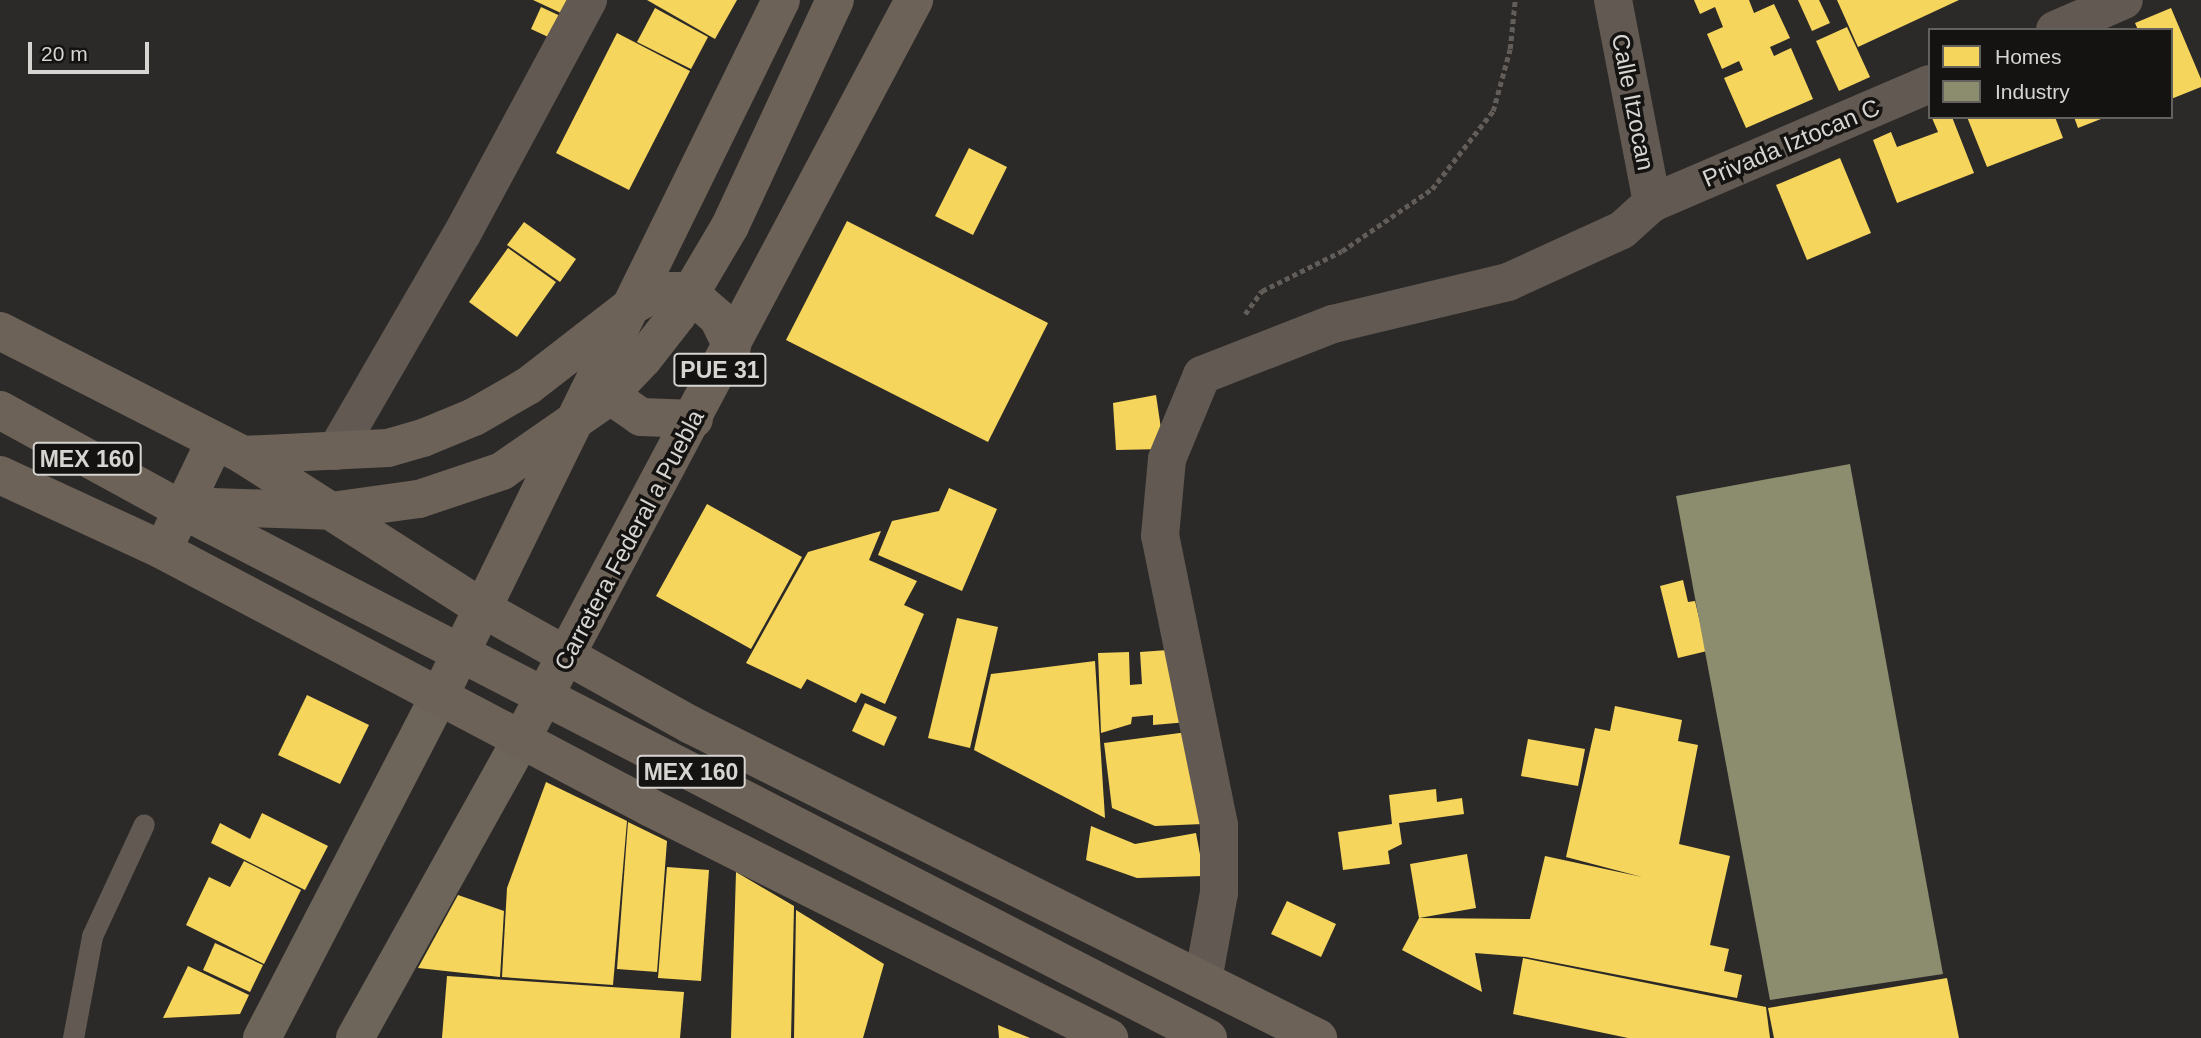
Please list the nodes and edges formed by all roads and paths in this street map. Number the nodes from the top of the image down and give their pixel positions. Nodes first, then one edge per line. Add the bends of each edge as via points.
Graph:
1 (588, 0) edge
2 (781, 0) edge
3 (835, 0) edge
4 (914, 0) edge
5 (1515, 0) edge
6 (1613, 0) edge
7 (2124, 0) edge
8 (2060, 28) edge
9 (1928, 85) edge
10 (1652, 203) junction
11 (630, 307) junction
12 (1239, 323) dead end
13 (0, 331) edge
14 (732, 347) junction
15 (603, 366) junction
16 (0, 410) edge
17 (694, 419) junction
18 (229, 448) junction
19 (336, 451) junction
20 (0, 475) edge
21 (175, 506) junction
22 (162, 551) junction
23 (485, 610) junction
24 (567, 655) junction
25 (439, 697) junction
26 (691, 725) junction
27 (522, 738) junction
28 (649, 807) junction
29 (144, 824) dead end
30 (1203, 980) junction
31 (73, 1038) edge
32 (262, 1038) edge
33 (355, 1038) edge
34 (1109, 1038) edge
35 (1208, 1038) edge
36 (1318, 1038) edge

1 - 19 street via 462,234
2 - 11 main road
3 - 21 main road, bridge via 730,226 678,314 603,401 502,471 419,499 331,511
4 - 14 main road, Carretera Federal a Puebla / PUE 31
5 - 12 path via 1510,49 1493,111 1432,189 1342,250 1262,291
6 - 10 street, Calle Itzocan
7 - 8 street
9 - 10 street, Privada Iztocan C
10 - 30 street, Privada Iztocan C via 1622,230 1508,282 1333,324 1202,375 1167,458 1160,536 1219,825 1219,893
11 - 14 main road via 658,291 677,291 718,318
11 - 15 main road
11 - 19 main road via 528,386 474,417 388,448
13 - 18 main road, MEX 160
14 - 17 main road, Carretera Federal a Puebla / PUE 31
15 - 17 main road via 621,403 641,417
15 - 23 main road
16 - 21 main road, MEX 160
17 - 24 main road, Carretera Federal a Puebla / PUE 31
18 - 19 main road
18 - 22 main road
18 - 23 main road, MEX 160
20 - 22 main road
21 - 35 main road, MEX 160, bridge
22 - 25 main road
23 - 24 main road, MEX 160
23 - 25 main road
24 - 26 main road, MEX 160
24 - 27 main road, Carretera Federal a Puebla / PUE 31
25 - 27 main road
25 - 32 main road
26 - 28 main road
26 - 30 main road, MEX 160
27 - 28 main road
27 - 33 main road, Carretera Federal a Puebla / PUE 31
28 - 34 main road
29 - 31 lane via 92,936
30 - 36 main road, MEX 160

